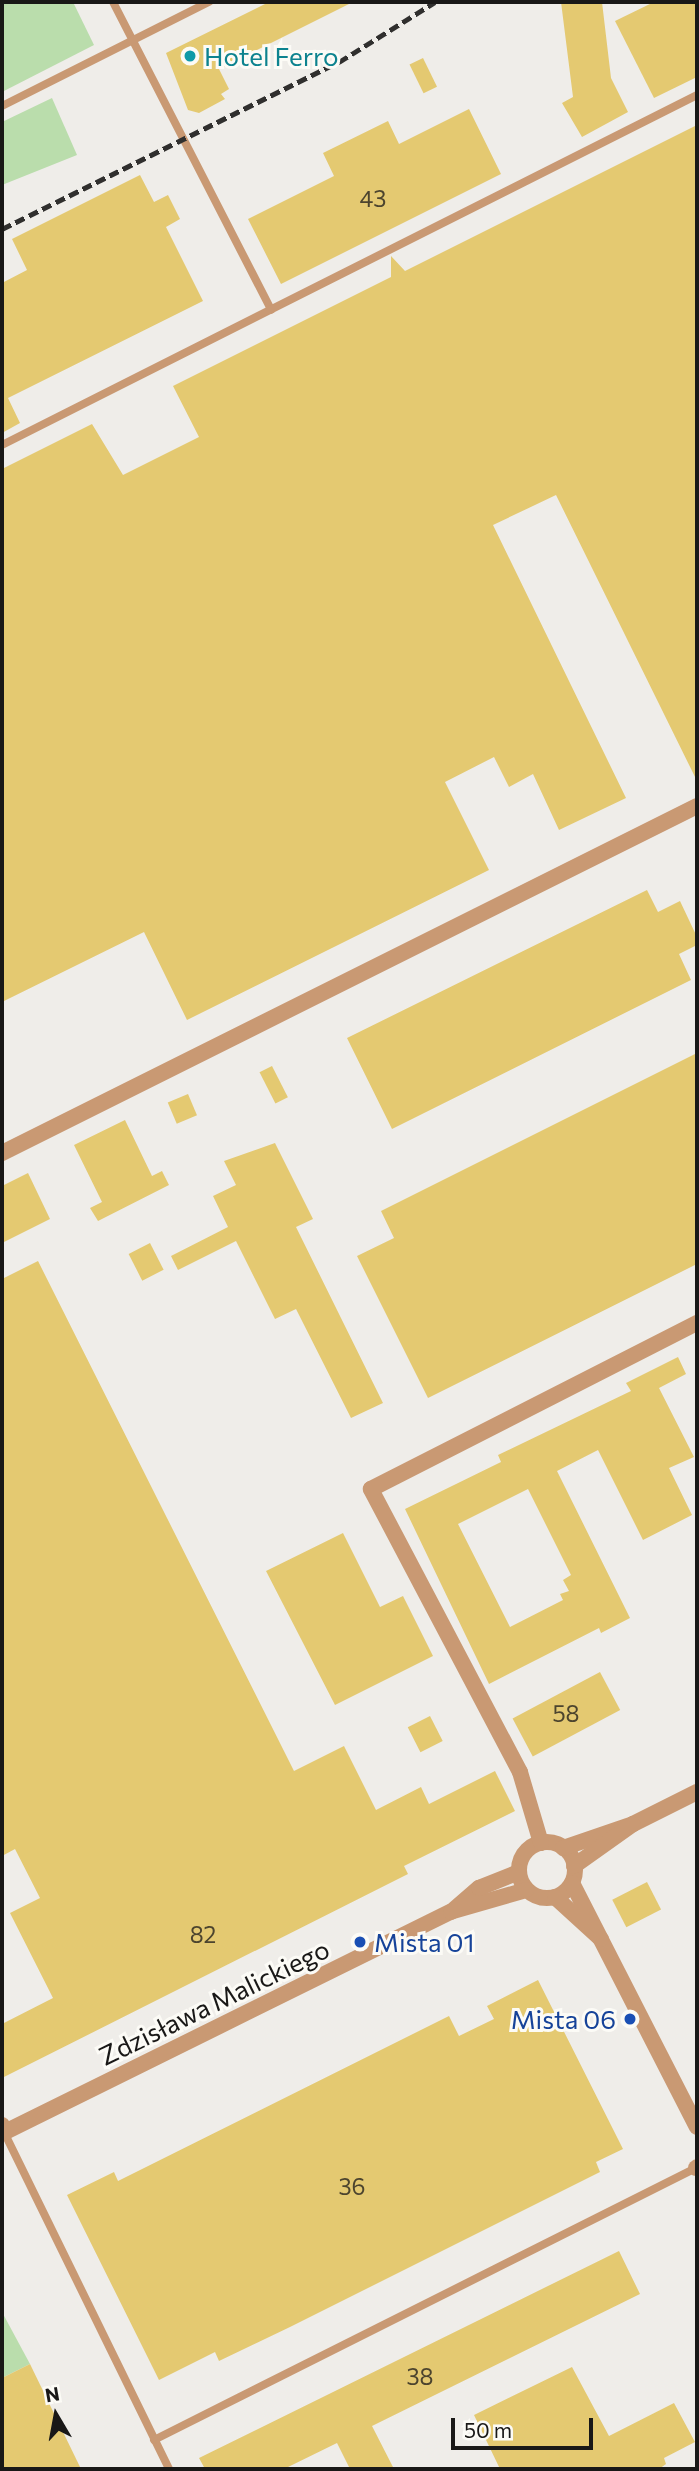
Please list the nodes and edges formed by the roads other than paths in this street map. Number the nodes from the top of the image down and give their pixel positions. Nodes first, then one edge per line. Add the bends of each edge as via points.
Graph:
1 (113, 2) edge
2 (209, 2) edge
3 (132, 40) junction
4 (697, 95) edge
5 (2, 106) edge
6 (271, 310) junction
7 (2, 445) edge
8 (697, 806) edge
9 (2, 1153) edge
10 (697, 1323) edge
11 (697, 1792) edge
12 (633, 1824) junction
13 (541, 1843) junction
14 (563, 1848) junction
15 (519, 1872) junction
16 (573, 1874) junction
17 (526, 1889) junction
18 (555, 1897) junction
19 (451, 1912) junction
20 (601, 1939) junction
21 (697, 2127) edge
22 (3, 2130) edge
23 (697, 2167) edge
24 (154, 2440) junction
25 (169, 2469) edge

1 - 3 lane
2 - 3 lane
3 - 5 lane
3 - 6 lane
4 - 6 lane
6 - 7 lane
8 - 9 street
10 - 13 street via 371,1489 520,1772
11 - 12 street
12 - 14 street
12 - 16 street
13 - 14 street
13 - 15 street via 523,1857
14 - 16 street
15 - 17 street
15 - 19 street, Zdzisława Malickiego via 479,1888
16 - 18 street
16 - 20 street
17 - 18 street via 540,1897
17 - 19 street, Zdzisława Malickiego
18 - 20 street
19 - 22 street, Zdzisława Malickiego
20 - 21 street
22 - 24 lane
23 - 24 lane
24 - 25 lane

